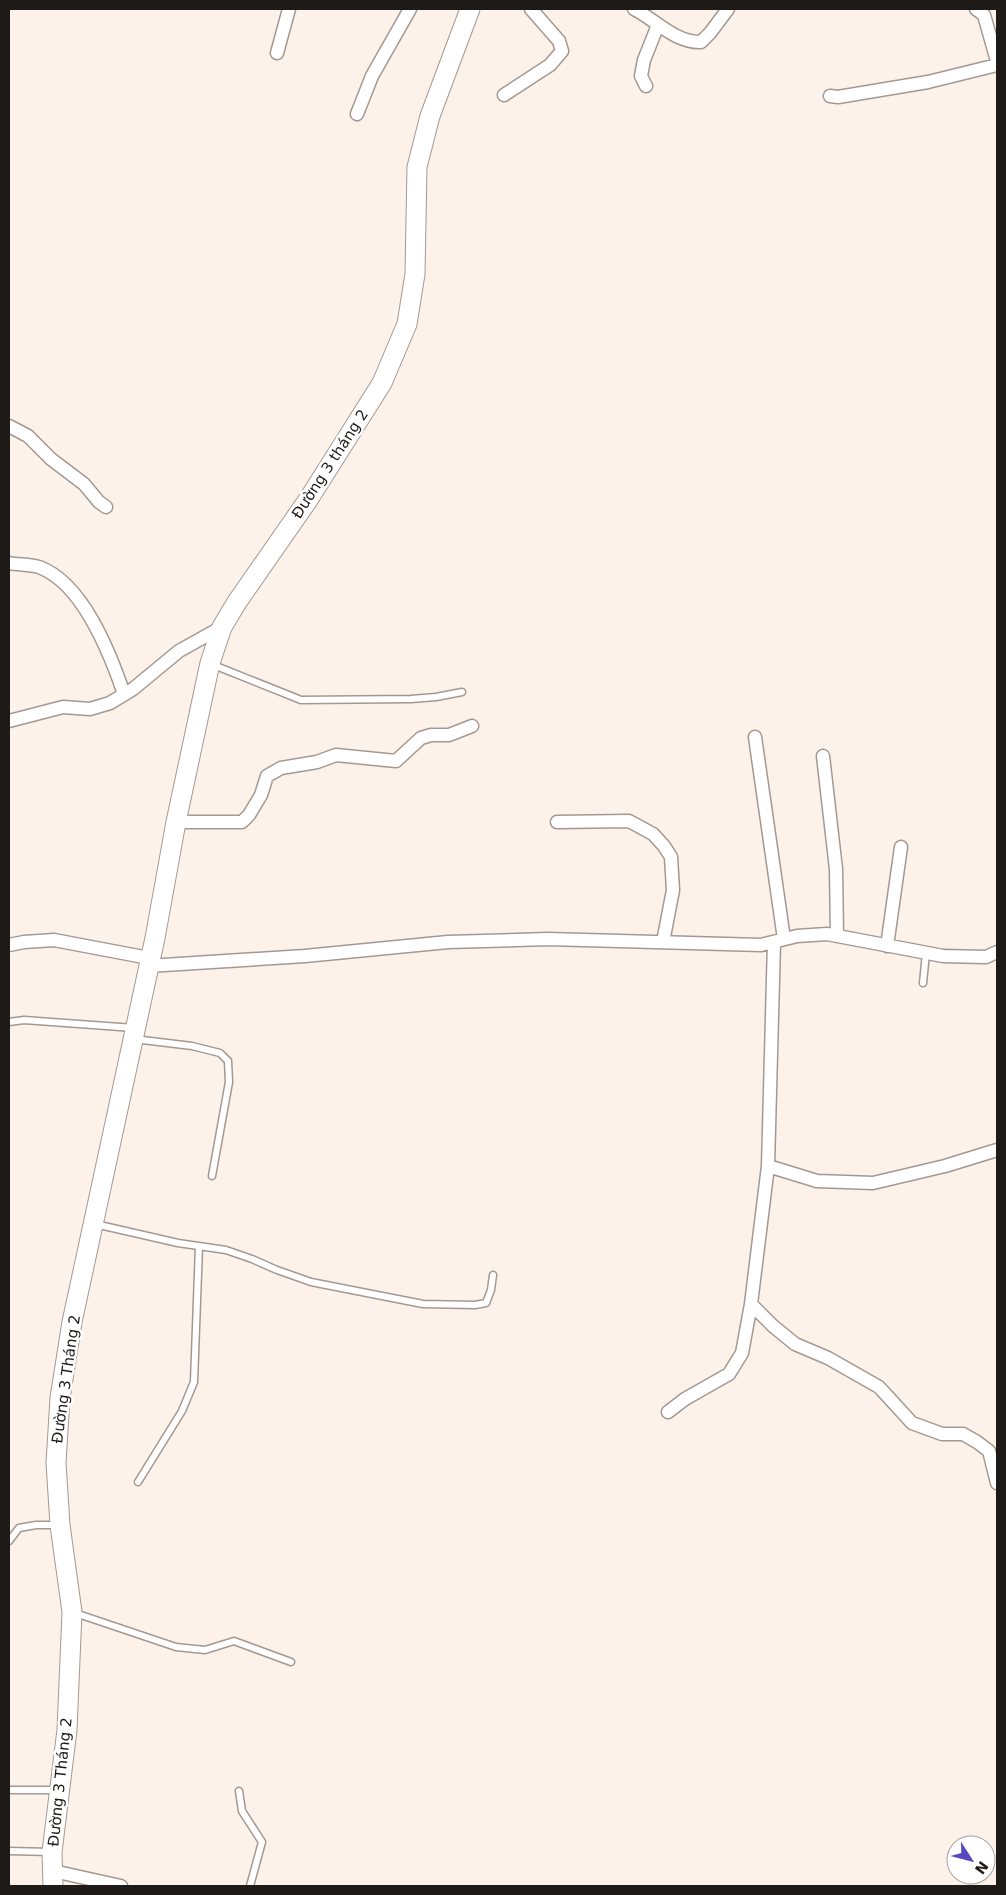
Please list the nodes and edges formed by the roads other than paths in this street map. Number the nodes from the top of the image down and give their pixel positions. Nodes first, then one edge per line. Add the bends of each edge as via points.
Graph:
1 (290, 9) edge
2 (410, 9) edge
3 (470, 9) edge
4 (531, 9) edge
5 (728, 9) edge
6 (976, 9) edge
7 (639, 10) edge
8 (658, 24) junction
9 (277, 53) dead end
10 (997, 61) edge
11 (997, 65) edge
12 (646, 86) dead end
13 (504, 95) dead end
14 (830, 96) dead end
15 (357, 114) dead end
16 (9, 426) edge
17 (106, 508) dead end
18 (9, 563) edge
19 (222, 627) junction
20 (210, 663) junction
21 (462, 692) dead end
22 (124, 694) junction
23 (9, 721) edge
24 (472, 726) dead end
25 (755, 737) dead end
26 (823, 756) dead end
27 (176, 822) junction
28 (556, 822) dead end
29 (901, 847) dead end
30 (837, 936) junction
31 (155, 938) joint
32 (779, 940) junction
33 (663, 942) junction
34 (9, 946) edge
35 (887, 946) junction
36 (997, 952) edge
37 (926, 953) junction
38 (149, 962) junction
39 (923, 983) dead end
40 (9, 1022) edge
41 (134, 1034) junction
42 (997, 1150) edge
43 (768, 1166) junction
44 (212, 1176) dead end
45 (94, 1224) junction
46 (200, 1246) junction
47 (493, 1275) dead end
48 (751, 1304) junction
49 (668, 1412) dead end
50 (994, 1460) edge
51 (138, 1482) dead end
52 (997, 1483) edge
53 (60, 1525) junction
54 (9, 1541) edge
55 (72, 1612) junction
56 (291, 1662) dead end
57 (9, 1790) edge
58 (60, 1790) junction
59 (239, 1791) dead end
60 (9, 1851) edge
61 (53, 1870) edge
62 (121, 1886) edge
63 (250, 1886) edge

1 - 9 street
2 - 15 street via 372,76
3 - 19 main road, Đường 3 tháng 2 via 430,116 417,167 415,274 408,324 382,383
4 - 13 street via 559,41 562,51 550,65
5 - 8 street via 701,42 690,42
6 - 10 street via 984,14
7 - 8 street
8 - 12 street via 644,60 641,76
11 - 14 street via 928,82
16 - 17 street via 28,436 50,459 84,484
18 - 22 street via 38,567 62,580 75,594 111,657
19 - 20 main road, Đường 3 tháng 2
19 - 22 street via 180,651
20 - 21 lane via 301,700 411,699
20 - 27 main road, Đường 3 tháng 2
22 - 23 street via 110,703 90,709 63,707
24 - 27 street via 449,735 421,738 396,761 336,755 281,768 268,776 253,808 242,822
25 - 32 street
26 - 30 street via 836,869
27 - 31 main road, Đường 3 tháng 2
28 - 33 street via 629,822 652,834 664,846 670,857 673,890
29 - 35 street
30 - 32 street via 797,936
30 - 35 street
31 - 38 main road, Đường 3 Tháng 2
32 - 33 street via 761,945
32 - 43 street
33 - 38 street via 548,939 448,942 305,956
34 - 38 street via 54,940
35 - 37 street
36 - 37 street via 986,957
37 - 39 lane
38 - 41 main road, Đường 3 Tháng 2
40 - 41 lane via 24,1020
41 - 44 lane via 220,1053 228,1061 229,1082
41 - 45 main road, Đường 3 Tháng 2
42 - 43 street via 873,1183 817,1181
43 - 48 street
45 - 46 lane
45 - 53 main road, Đường 3 Tháng 2 via 72,1322 60,1398 56,1463
46 - 47 lane via 252,1258 311,1282 423,1304 486,1303
46 - 51 lane via 194,1382 182,1411
48 - 49 street via 742,1353 729,1374
48 - 50 street via 795,1344 828,1358 879,1387 912,1423 942,1434 963,1434 989,1451
50 - 52 street
53 - 54 lane via 19,1528
53 - 55 main road, Đường 3 Tháng 2
55 - 56 lane via 176,1646 205,1650 234,1641
55 - 58 main road, Đường 3 Tháng 2 via 67,1730
57 - 58 lane
58 - 61 main road, Đường 3 Tháng 2
59 - 63 lane via 242,1811 262,1842
60 - 61 lane
61 - 62 street

